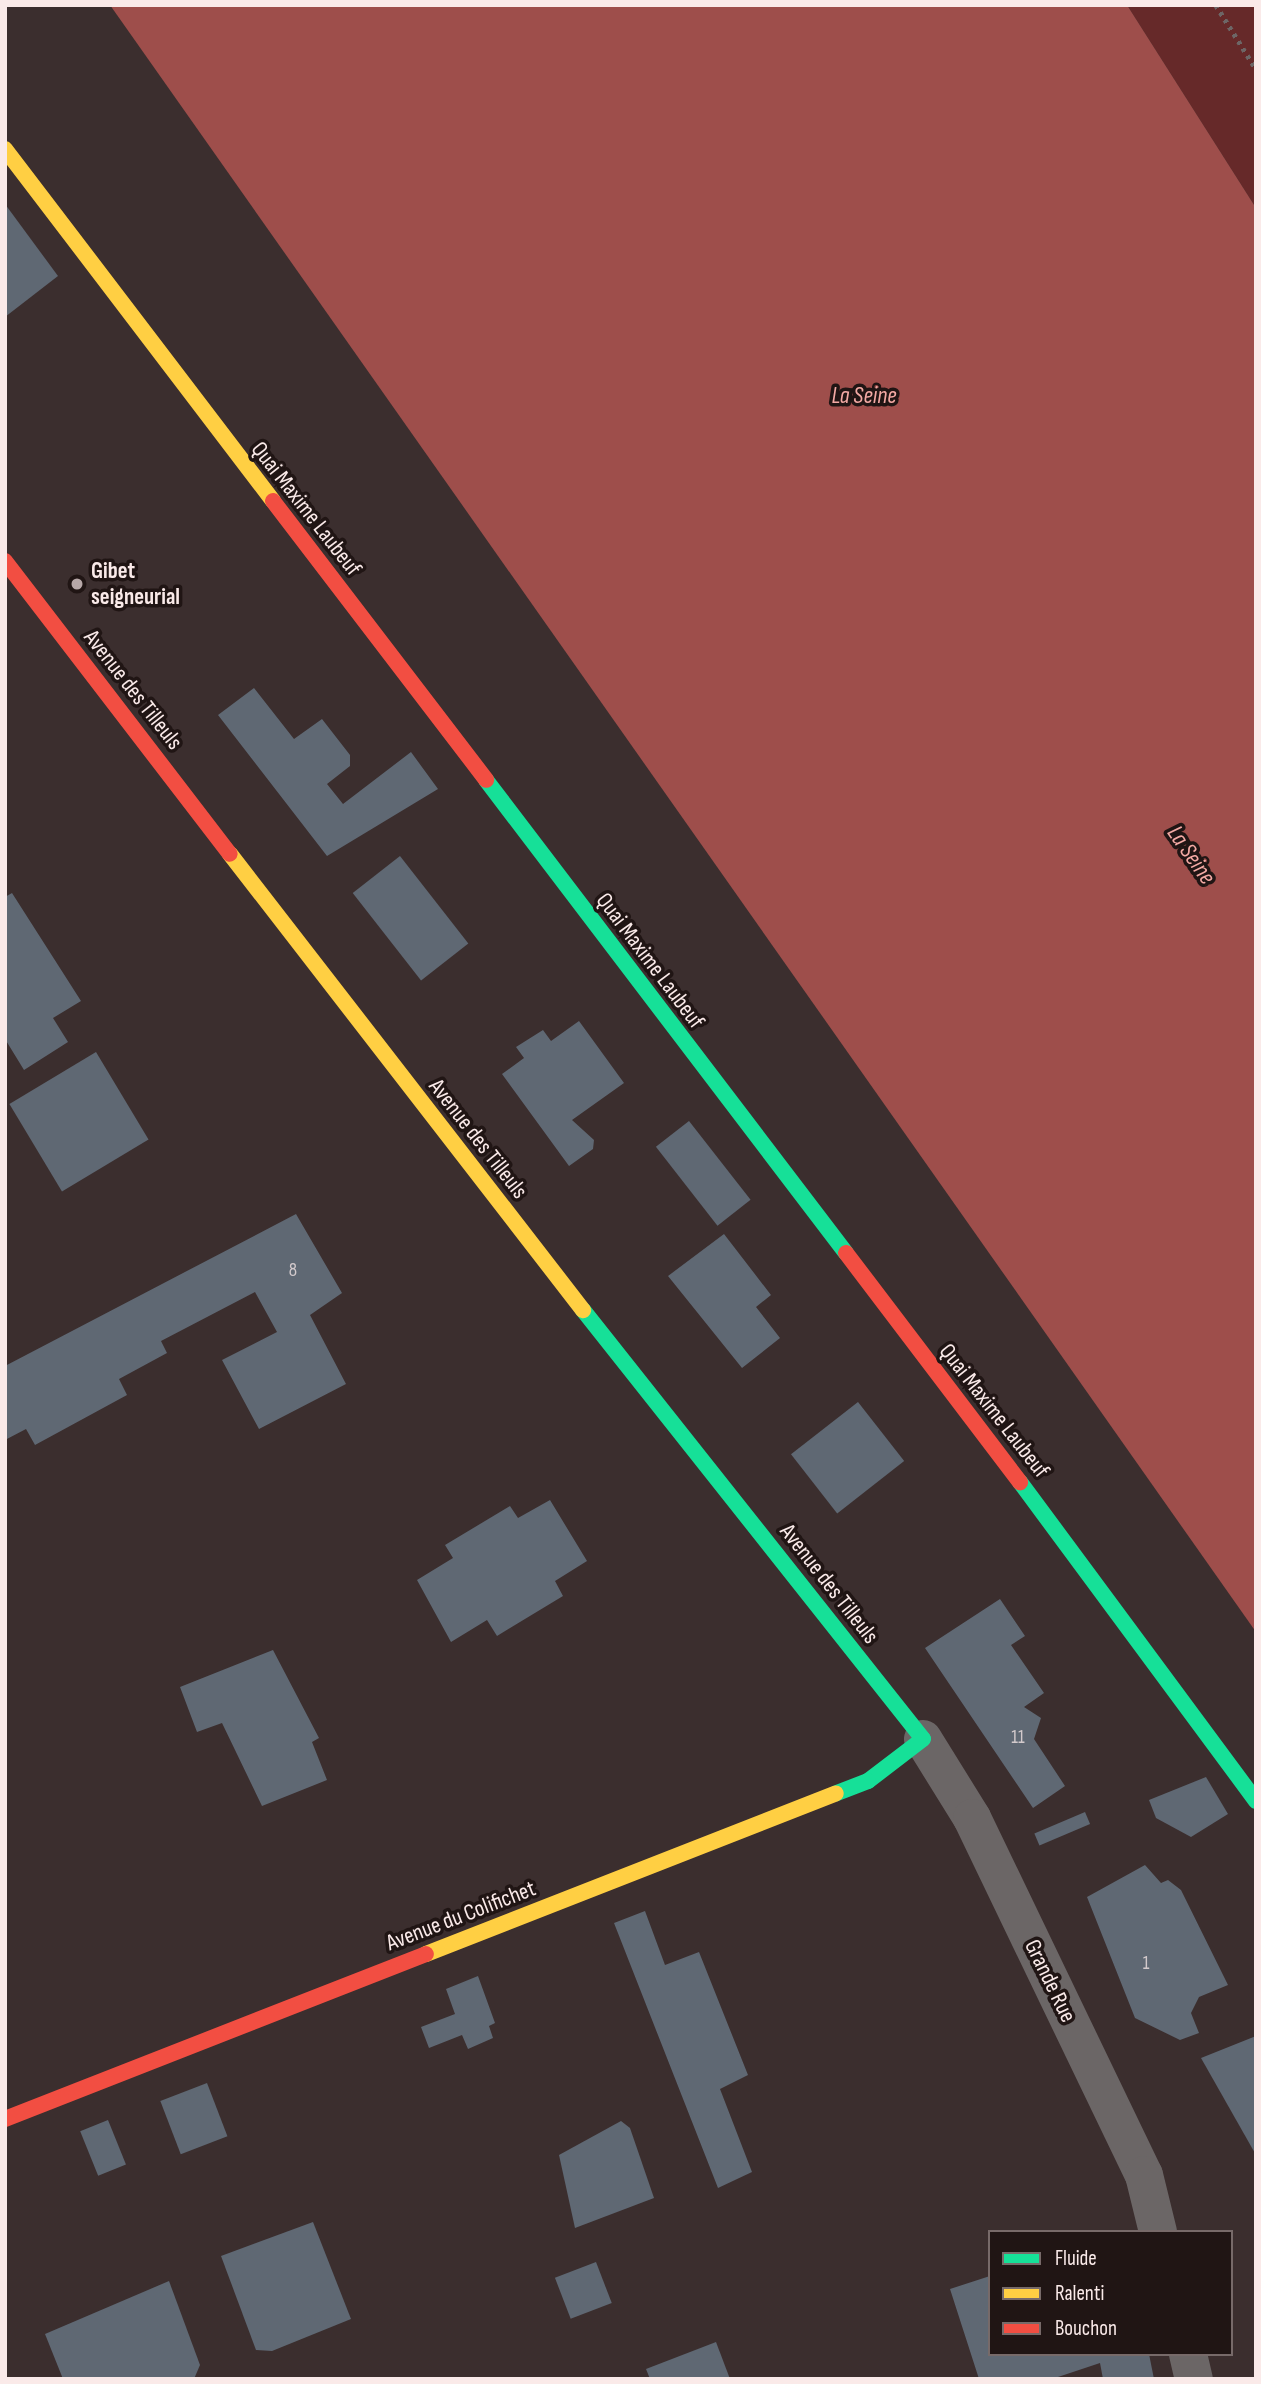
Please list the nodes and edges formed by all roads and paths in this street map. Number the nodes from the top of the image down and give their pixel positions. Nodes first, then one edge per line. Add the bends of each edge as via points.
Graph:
1 (1216, 5) edge
2 (1256, 69) edge
3 (5, 149) edge
4 (5, 562) edge
5 (923, 1739) junction
6 (1256, 1801) edge
7 (5, 2119) edge
8 (1158, 2230) edge
9 (1188, 2356) edge
10 (1194, 2379) edge

1 - 2 path
3 - 6 main road, Quai Maxime Laubeuf via 1080,1560
4 - 5 main road, Avenue des Tilleuls via 497,1202
5 - 7 main road, Avenue du Colifichet via 868,1781
5 - 8 street, Grande Rue via 972,1818 1144,2175
9 - 10 street

